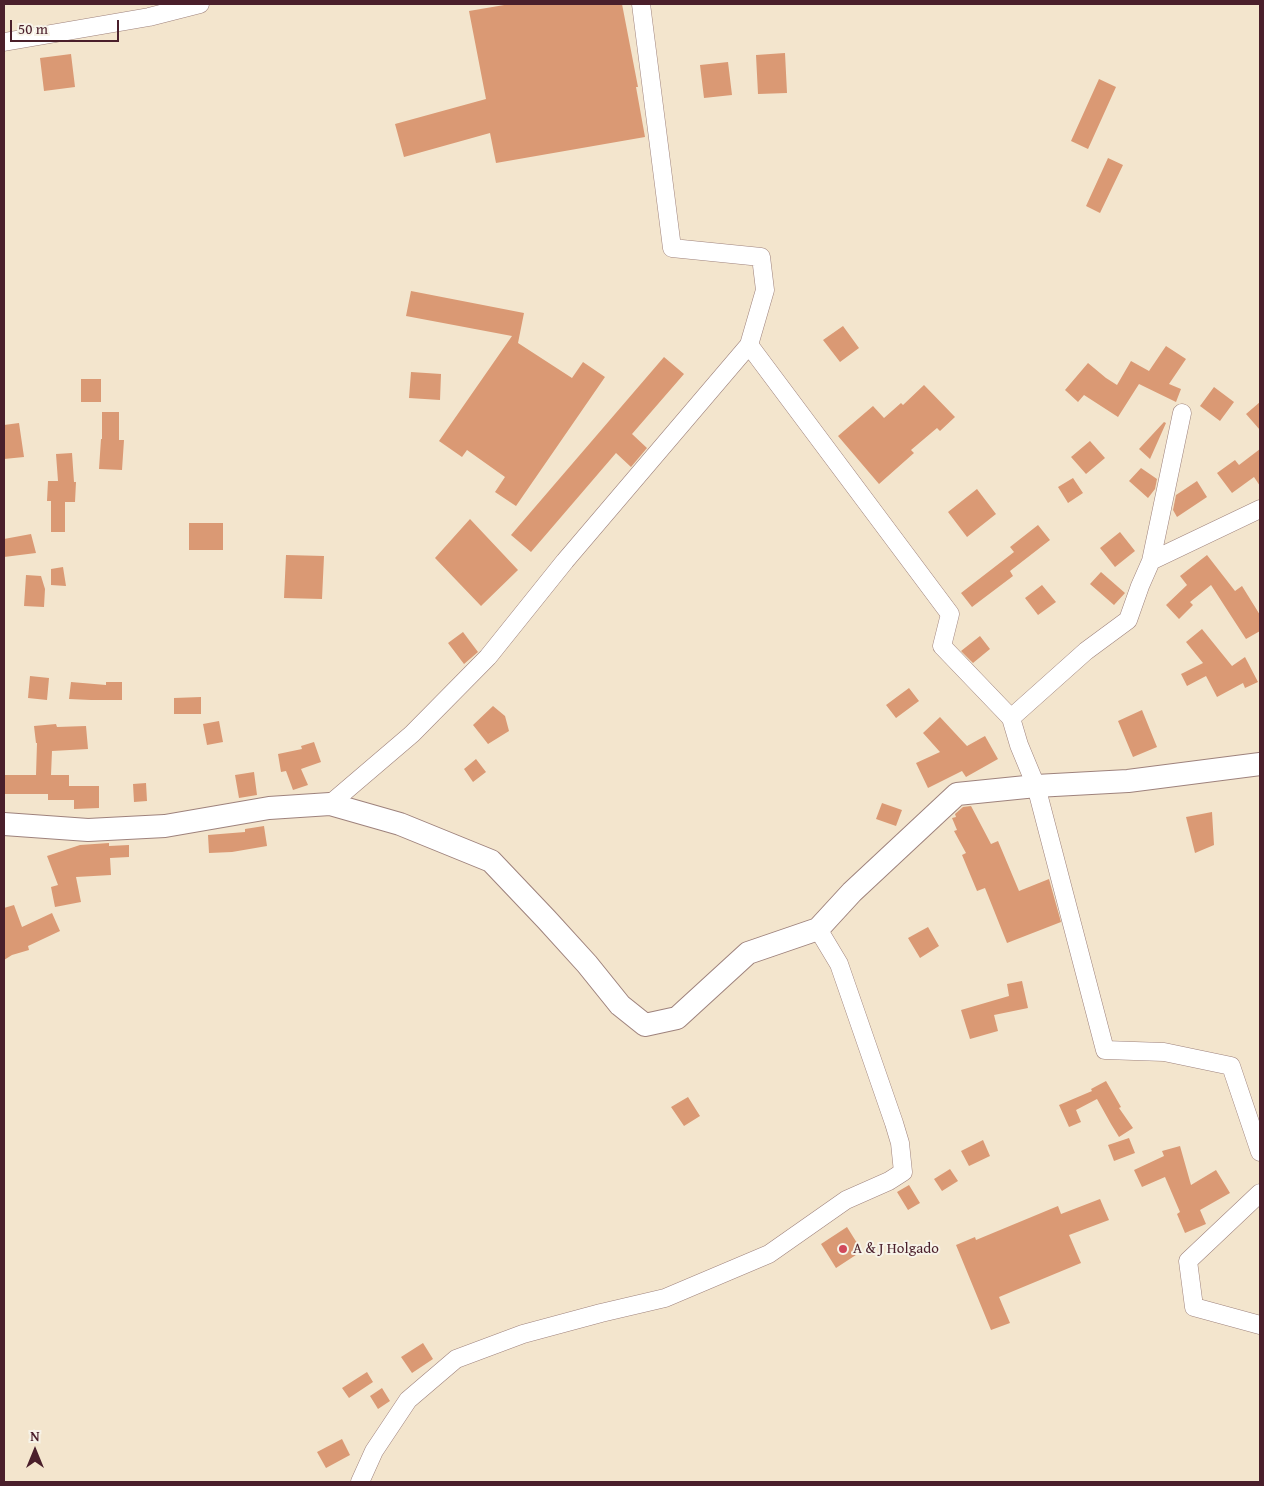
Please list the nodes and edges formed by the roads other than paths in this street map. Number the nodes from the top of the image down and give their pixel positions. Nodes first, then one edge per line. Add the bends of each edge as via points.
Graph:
1 (200, 4) edge
2 (641, 4) edge
3 (4, 42) edge
4 (750, 345) junction
5 (1182, 413) dead end
6 (1260, 509) edge
7 (1151, 561) junction
8 (1011, 718) junction
9 (1260, 764) edge
10 (1036, 786) junction
11 (330, 804) junction
12 (4, 824) edge
13 (818, 929) junction
14 (1260, 1152) edge
15 (1260, 1193) edge
16 (1260, 1325) edge
17 (360, 1482) edge

1 - 3 street via 149,17
2 - 4 street via 672,248 760,257 765,290
4 - 8 street via 950,614 942,646
4 - 11 street via 565,561 488,657 412,734
5 - 7 street
6 - 7 street
7 - 8 street via 1128,620 1086,651
8 - 10 street
9 - 10 street via 1128,781
10 - 13 street via 957,794 852,892
10 - 14 street via 1105,1050 1164,1052 1231,1066
11 - 12 street via 269,808 165,826 88,830
11 - 13 street via 400,824 491,861 587,964 620,1005 645,1025 677,1018 748,953
13 - 17 street via 838,964 891,1113 900,1143 903,1172 846,1200 768,1254 665,1298 523,1334 456,1359 408,1400 374,1450
15 - 16 street via 1188,1261 1194,1306

